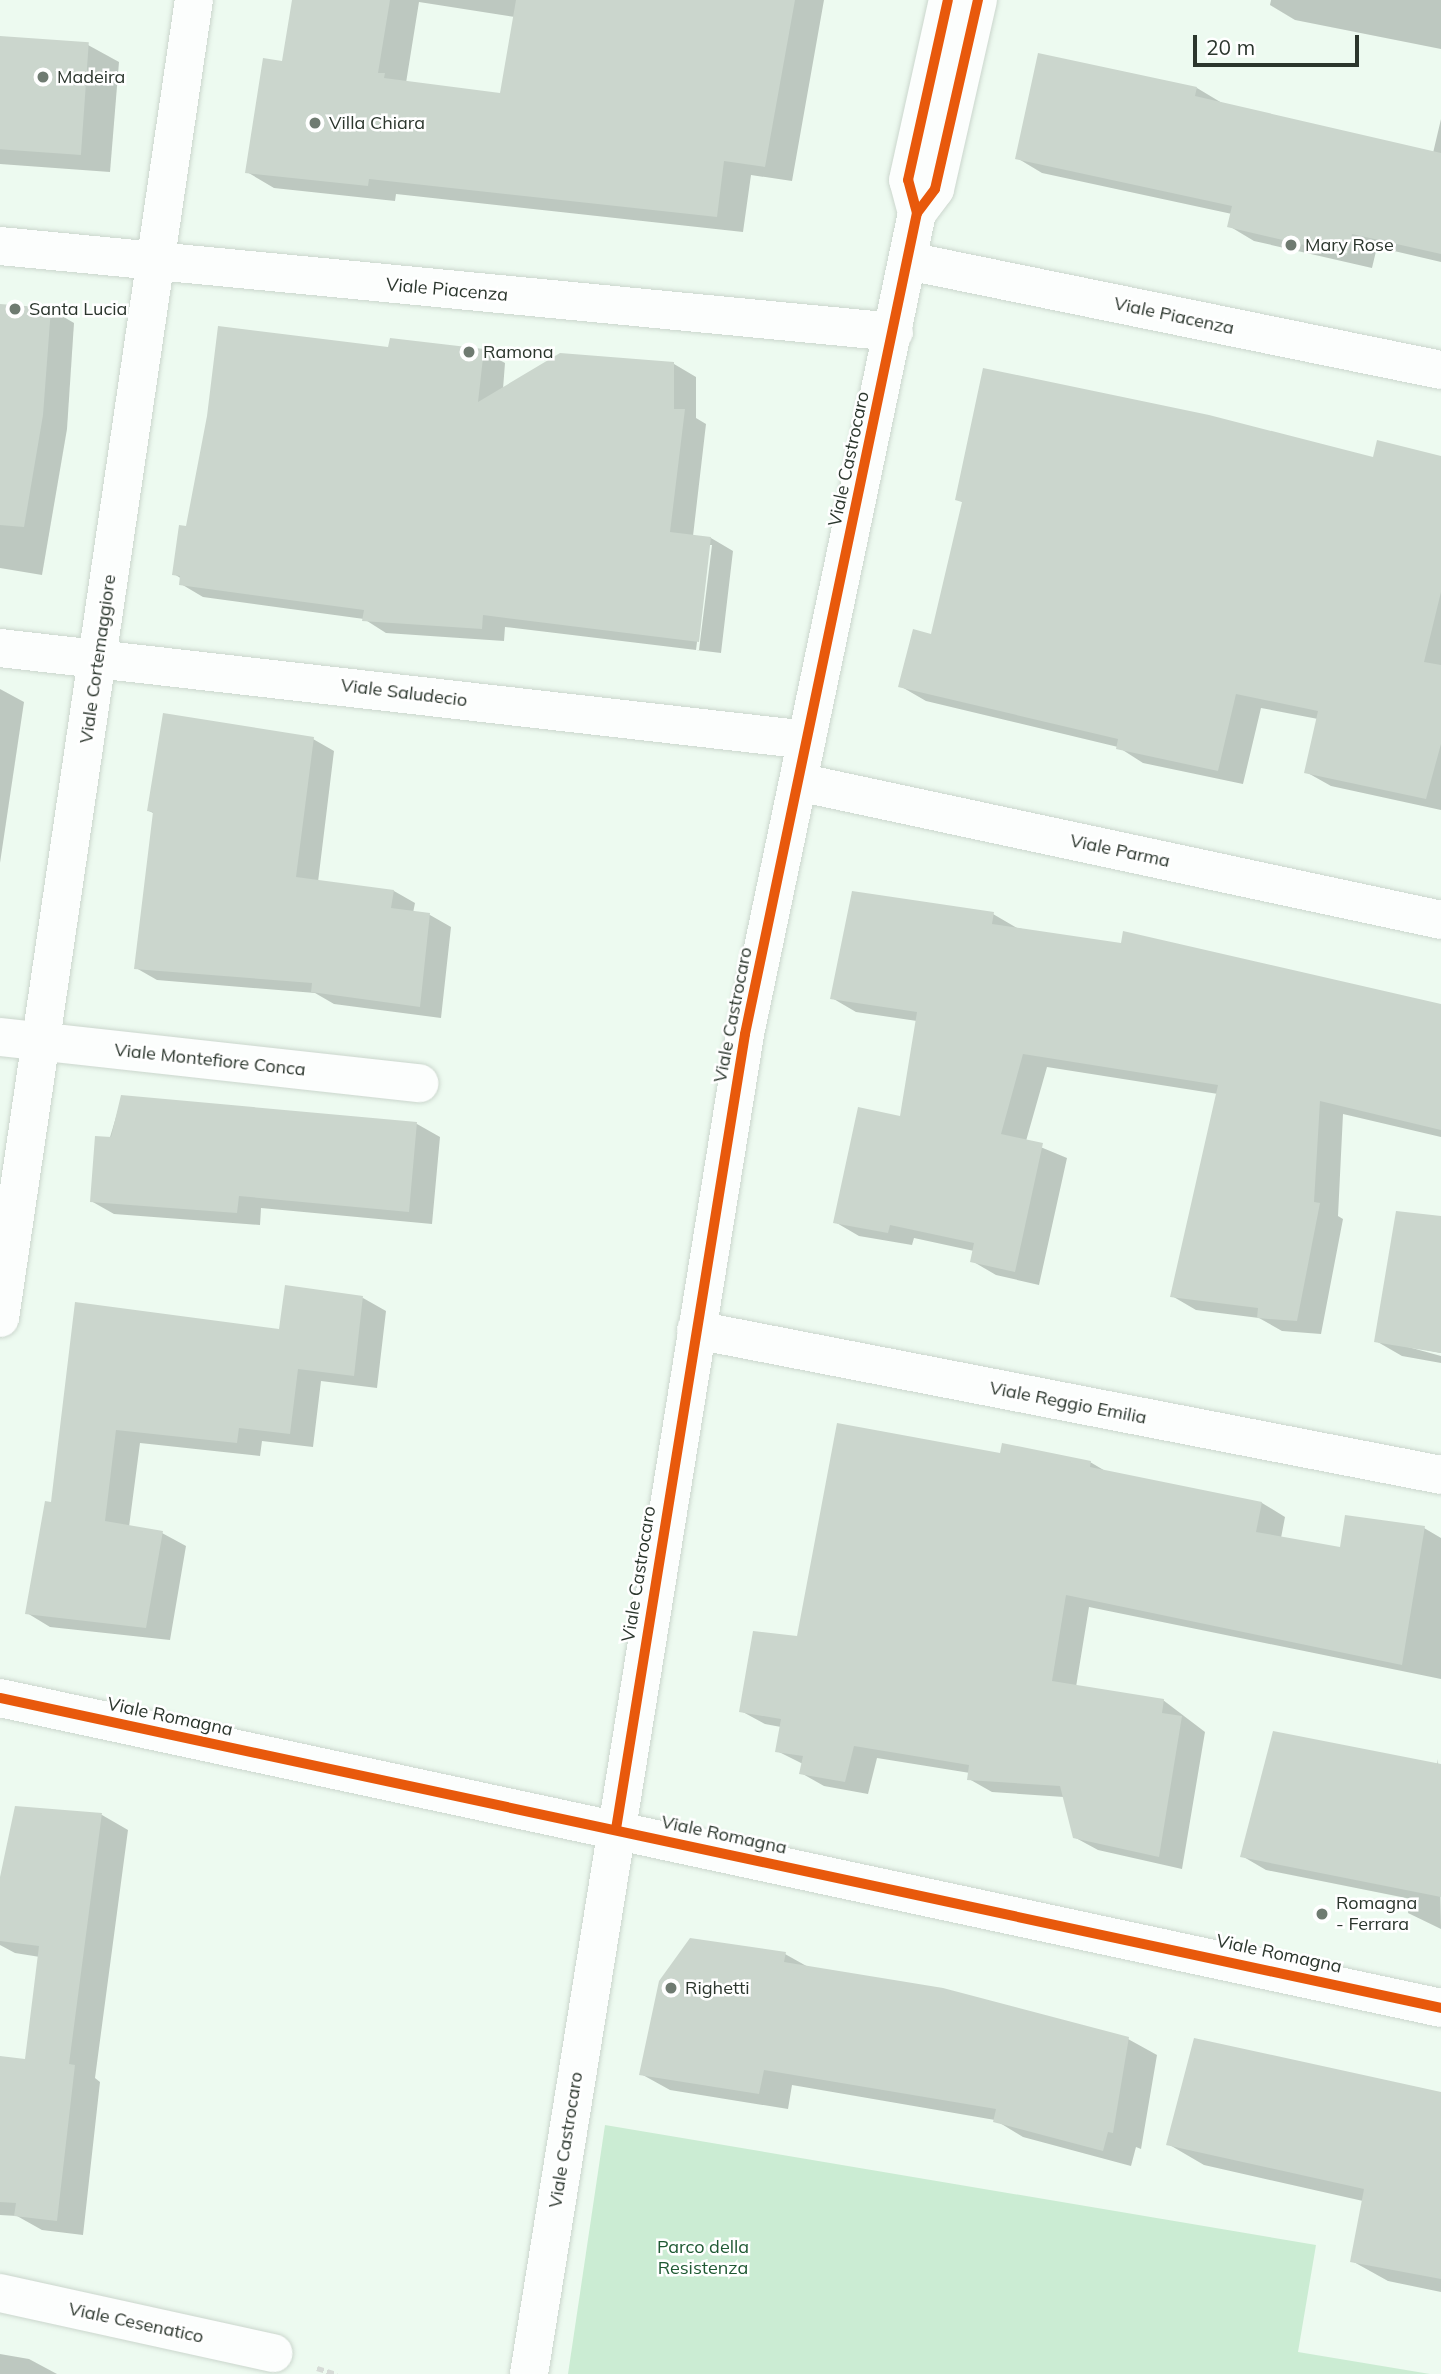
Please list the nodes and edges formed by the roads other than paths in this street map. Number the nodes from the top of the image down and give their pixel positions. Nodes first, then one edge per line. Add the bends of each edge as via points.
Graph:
1 (194, 0) edge
2 (948, 0) edge
3 (978, 0) edge
4 (917, 213) junction
5 (0, 246) edge
6 (908, 261) junction
7 (155, 263) junction
8 (894, 332) junction
9 (1441, 370) edge
10 (0, 648) edge
11 (98, 658) junction
12 (807, 740) junction
13 (798, 782) junction
14 (1441, 920) edge
15 (0, 1037) edge
16 (41, 1041) junction
17 (419, 1083) dead end
18 (4, 1261) edge
19 (0, 1318) edge
20 (696, 1330) junction
21 (1441, 1475) edge
22 (0, 1698) edge
23 (616, 1829) junction
24 (1441, 2007) edge
25 (0, 2293) edge
26 (273, 2353) dead end
27 (529, 2374) edge

1 - 7 street, Viale Cortemaggiore
2 - 4 street, Viale Castrocaro via 908,180
3 - 4 street, Viale Castrocaro via 935,189
4 - 6 street, Viale Castrocaro
5 - 7 street, Viale Piacenza
6 - 8 street, Viale Castrocaro
6 - 9 street, Viale Piacenza
7 - 8 street, Viale Piacenza
7 - 11 street, Viale Cortemaggiore
8 - 12 street, Viale Castrocaro
10 - 11 street, Viale Saludecio
11 - 12 street, Viale Saludecio
11 - 16 street, Viale Cortemaggiore
12 - 13 street, Viale Castrocaro
13 - 14 street, Viale Parma
13 - 20 street, Viale Castrocaro via 746,1034
15 - 16 street, Viale Montefiore Conca
16 - 17 street, Viale Montefiore Conca
16 - 18 street, Viale Cortemaggiore
18 - 19 street, Viale Cortemaggiore
20 - 21 street, Viale Reggio Emilia
20 - 23 street, Viale Castrocaro
22 - 23 street, Viale Romagna
23 - 24 street, Viale Romagna
23 - 27 street, Viale Castrocaro
25 - 26 street, Viale Cesenatico

